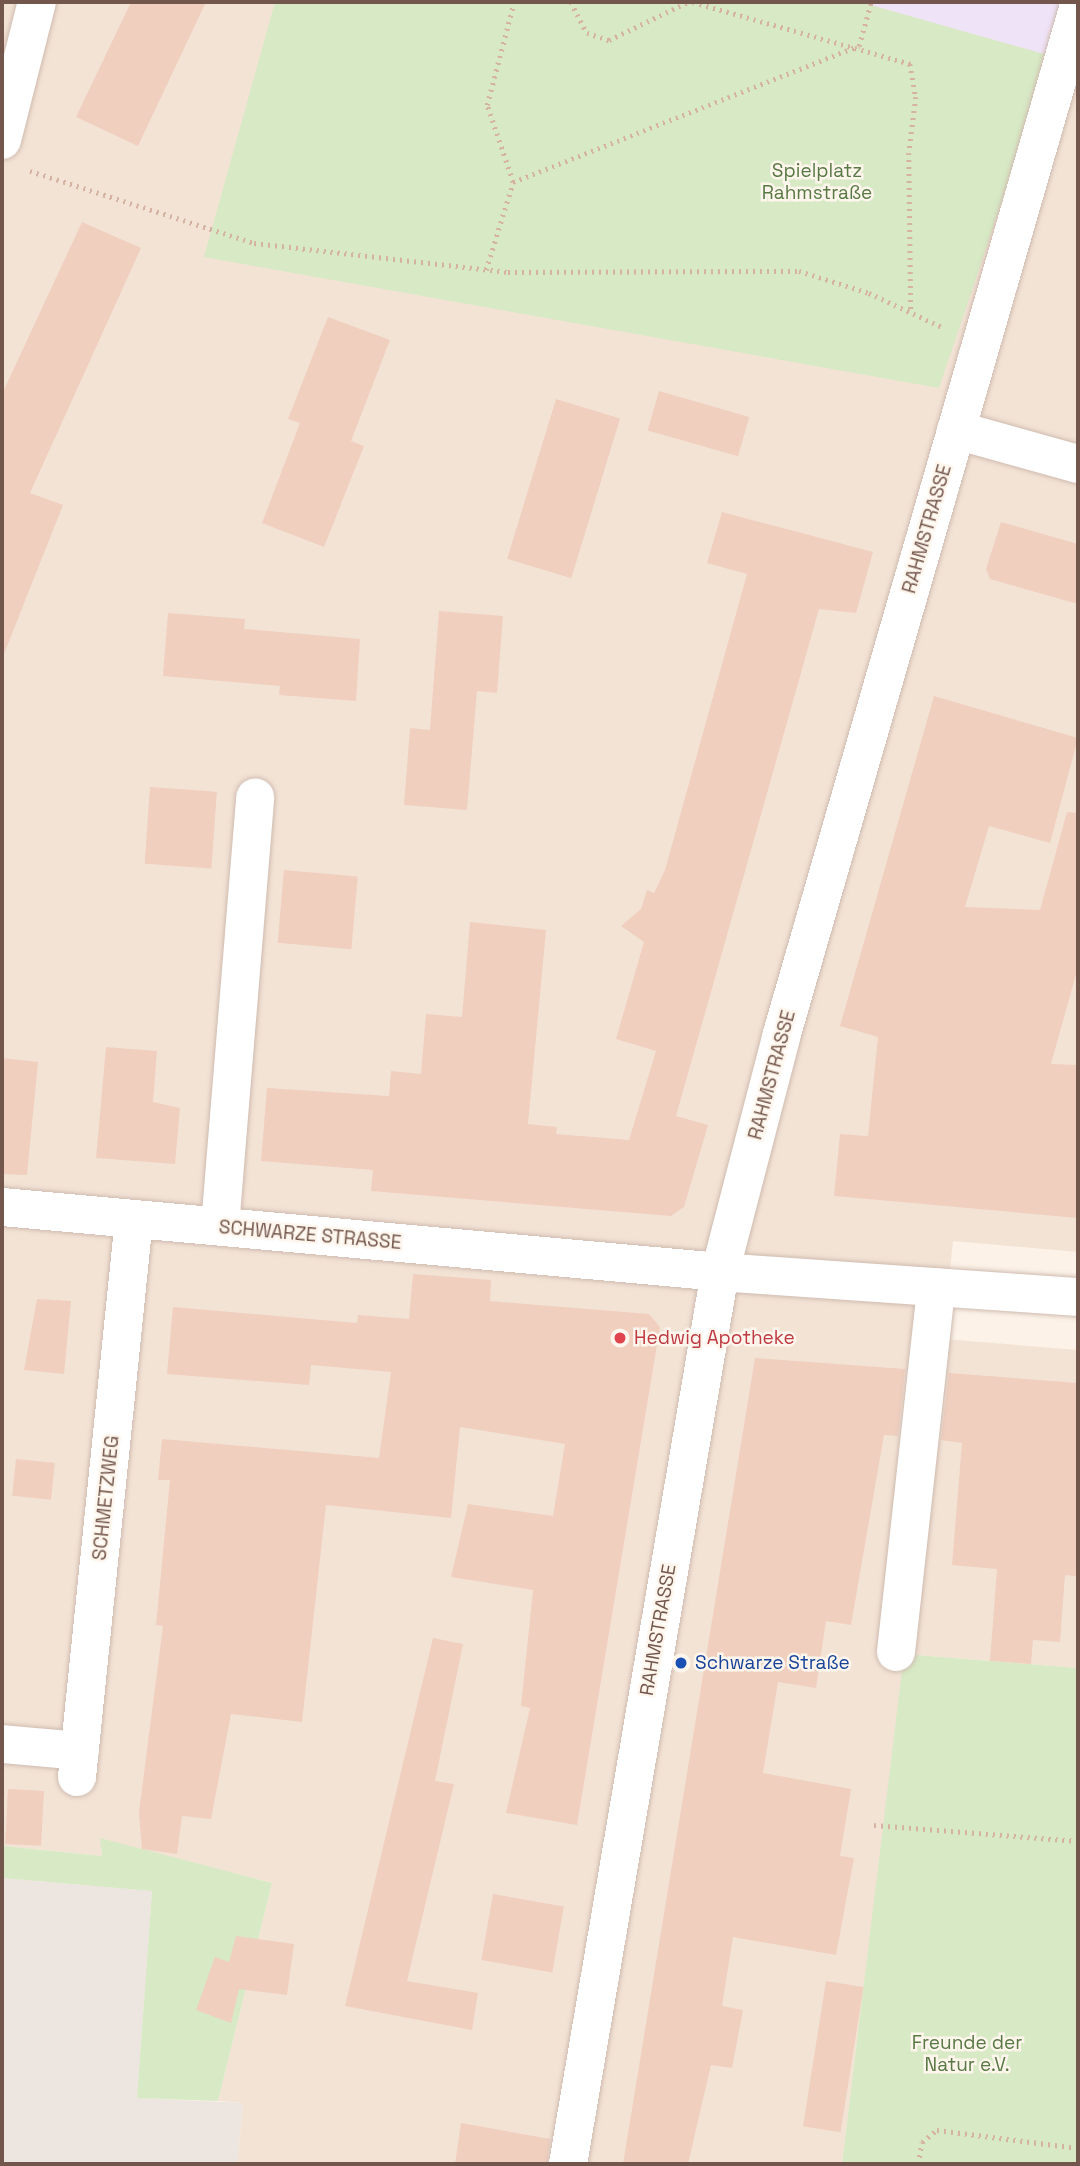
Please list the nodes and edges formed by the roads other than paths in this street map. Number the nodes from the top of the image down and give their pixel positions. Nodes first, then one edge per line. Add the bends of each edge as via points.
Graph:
1 (37, 2) edge
2 (1078, 9) edge
3 (8, 154) edge
4 (956, 430) junction
5 (1078, 464) edge
6 (254, 796) dead end
7 (2, 1207) edge
8 (134, 1219) junction
9 (220, 1226) junction
10 (720, 1272) junction
11 (936, 1287) junction
12 (1078, 1297) edge
13 (896, 1652) dead end
14 (2, 1744) edge
15 (568, 2164) edge

1 - 3 street
2 - 4 street, RAHMSTRASSE
4 - 5 street
4 - 10 street, RAHMSTRASSE
6 - 9 street
7 - 8 street, SCHWARZE STRASSE
8 - 9 street, SCHWARZE STRASSE
8 - 14 street, SCHMETZWEG via 79,1764
9 - 10 street, SCHWARZE STRASSE
10 - 11 street, SCHWARZE STRASSE
10 - 15 street, RAHMSTRASSE
11 - 12 street, SCHWARZE STRASSE
11 - 13 street

